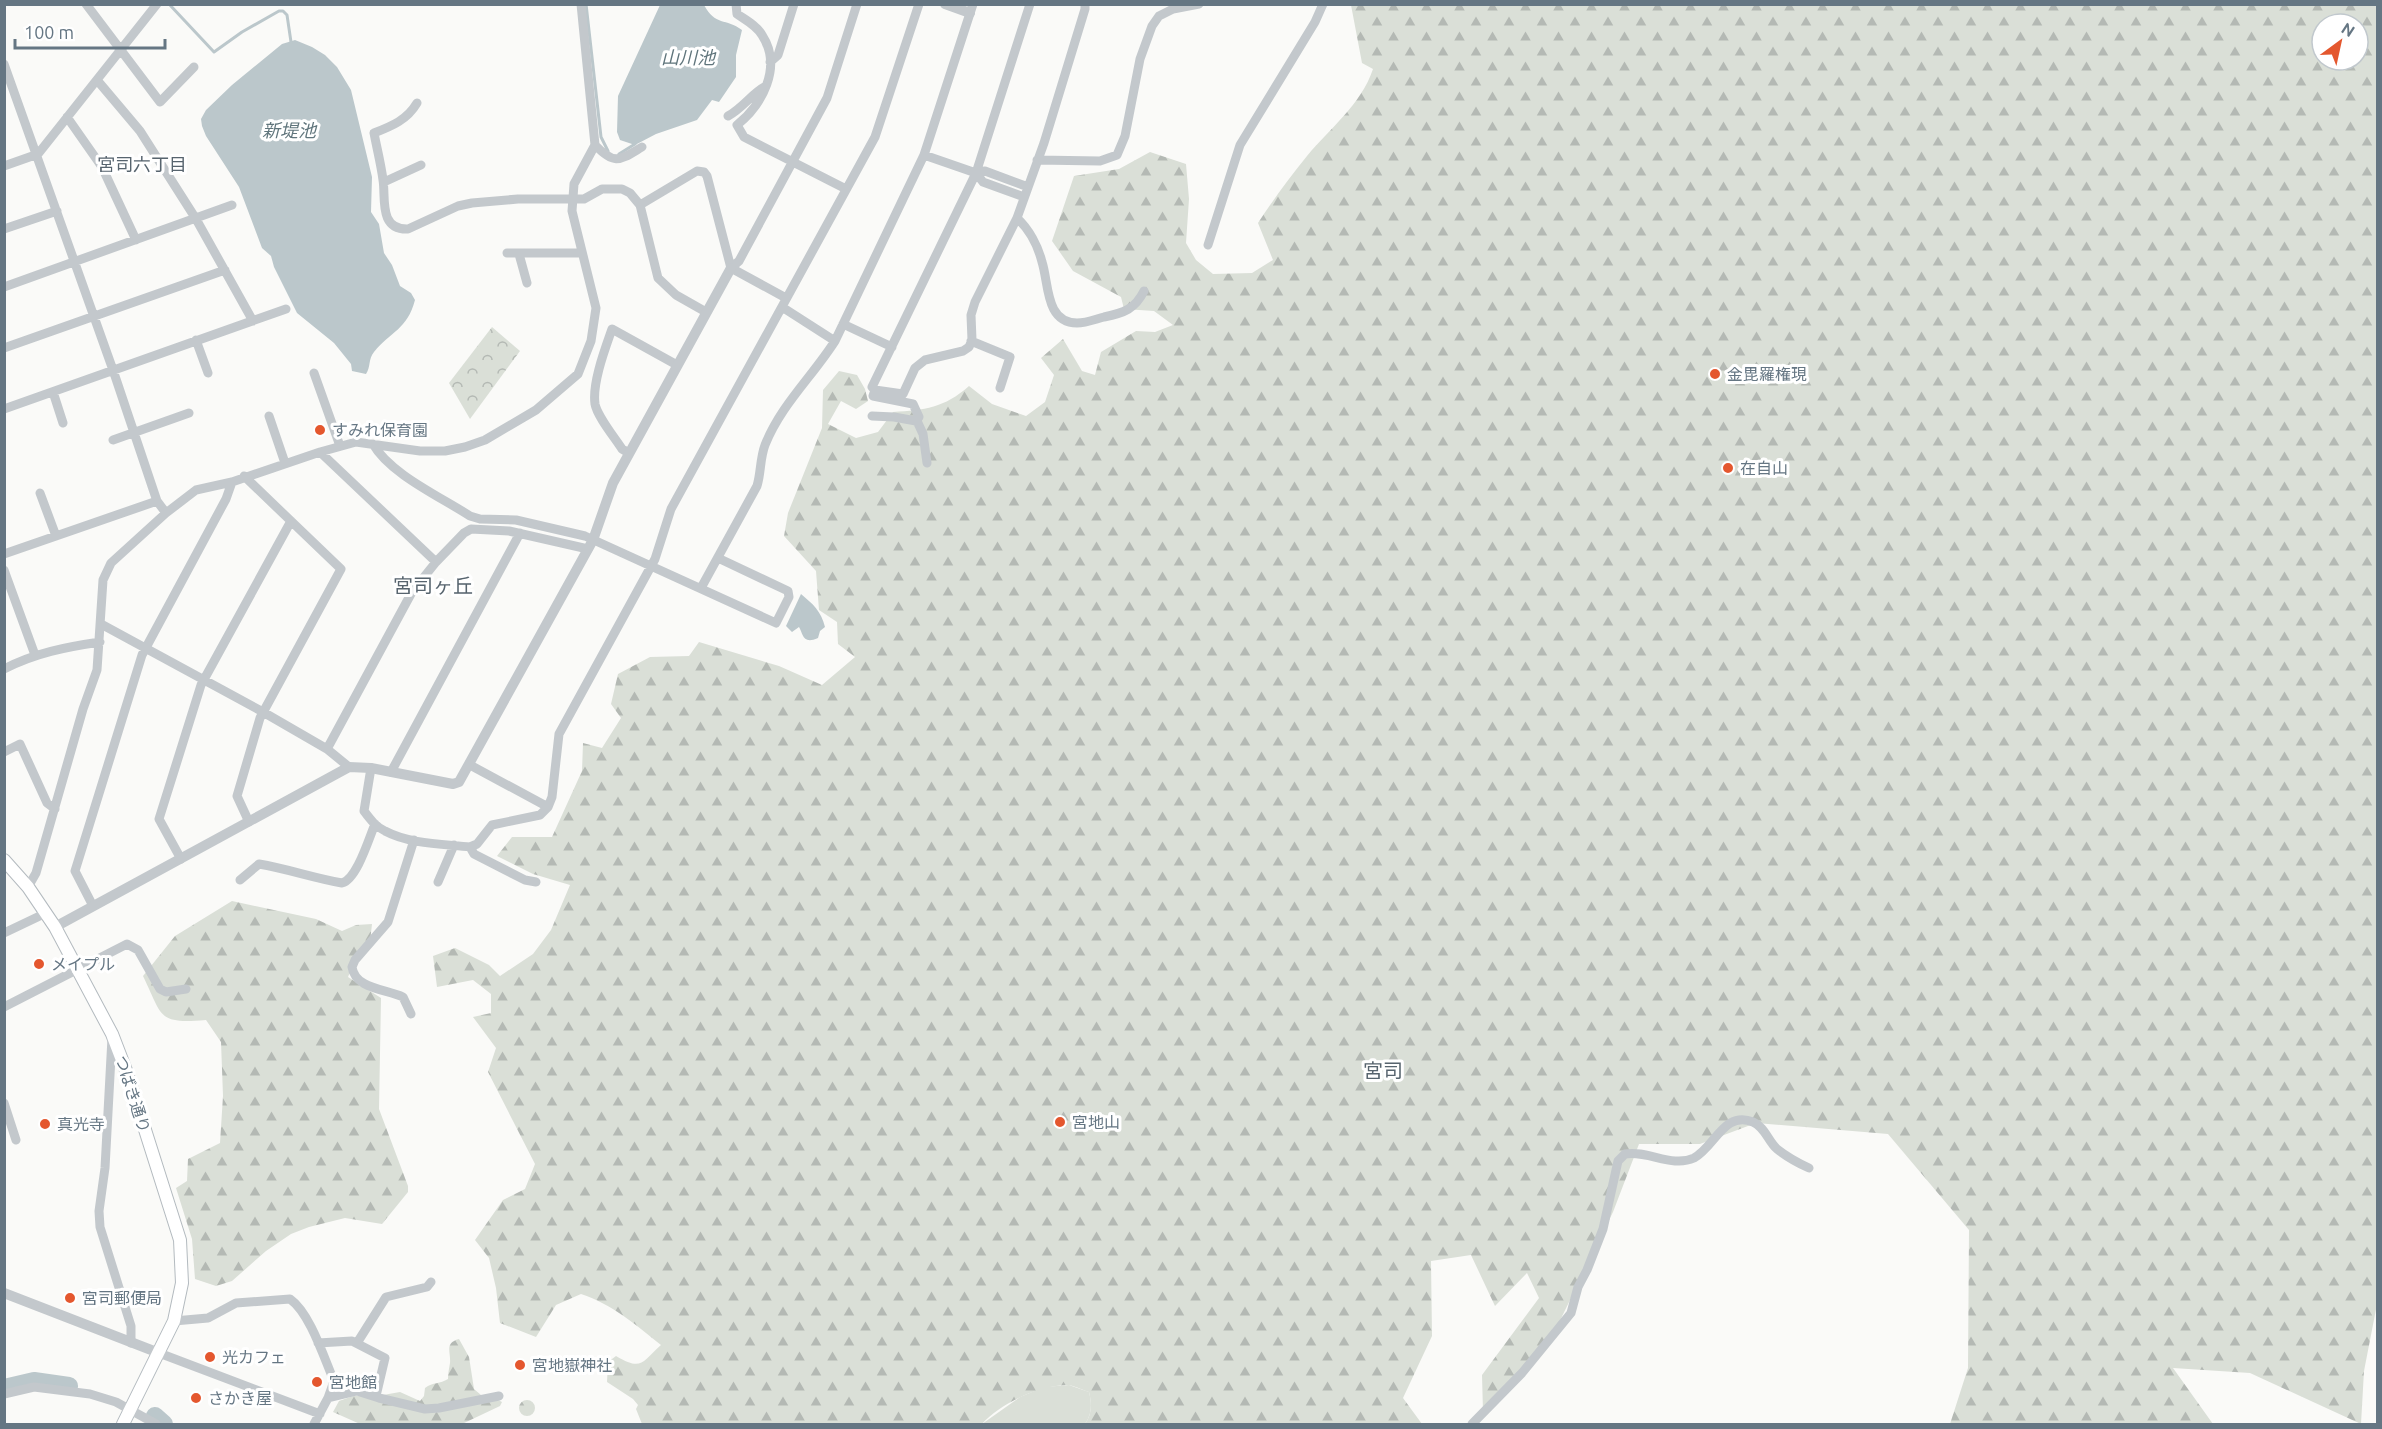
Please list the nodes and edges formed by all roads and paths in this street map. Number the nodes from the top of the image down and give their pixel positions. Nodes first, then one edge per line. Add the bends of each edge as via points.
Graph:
1 (86, 4) edge
2 (157, 4) edge
3 (581, 4) edge
4 (736, 4) edge
5 (794, 4) edge
6 (857, 4) edge
7 (919, 4) edge
8 (945, 4) edge
9 (1030, 4) edge
10 (1085, 4) edge
11 (1199, 4) edge
12 (1323, 4) edge
13 (972, 9) edge
14 (121, 49) junction
15 (770, 62) junction
16 (4, 64) edge
17 (194, 67) dead end
18 (97, 80) junction
19 (766, 86) junction
20 (417, 103) dead end
21 (728, 116) dead end
22 (67, 117) junction
23 (595, 145) junction
24 (642, 147) dead end
25 (38, 154) junction
26 (924, 155) junction
27 (1037, 160) junction
28 (792, 162) junction
29 (421, 165) dead end
30 (4, 166) edge
31 (976, 173) junction
32 (384, 182) junction
33 (1028, 187) junction
34 (846, 189) junction
35 (1023, 197) junction
36 (572, 199) junction
37 (232, 205) dead end
38 (640, 205) junction
39 (57, 211) junction
40 (1017, 218) junction
41 (196, 219) junction
42 (4, 230) edge
43 (136, 240) junction
44 (1208, 245) dead end
45 (507, 253) dead end
46 (582, 253) junction
47 (519, 254) junction
48 (75, 262) junction
49 (731, 267) junction
50 (225, 270) junction
51 (527, 283) dead end
52 (4, 287) edge
53 (1144, 291) dead end
54 (784, 302) junction
55 (286, 309) dead end
56 (706, 312) junction
57 (94, 316) junction
58 (253, 321) junction
59 (843, 324) junction
60 (196, 340) junction
61 (835, 341) junction
62 (971, 341) junction
63 (892, 347) junction
64 (4, 348) edge
65 (677, 365) junction
66 (113, 370) junction
67 (208, 373) dead end
68 (314, 373) dead end
69 (1000, 388) dead end
70 (875, 390) junction
71 (53, 392) junction
72 (4, 409) edge
73 (189, 413) dead end
74 (269, 416) dead end
75 (872, 416) dead end
76 (917, 421) junction
77 (63, 423) dead end
78 (135, 433) junction
79 (113, 440) dead end
80 (373, 444) junction
81 (340, 446) junction
82 (320, 452) junction
83 (629, 453) junction
84 (285, 463) junction
85 (927, 463) dead end
86 (244, 476) junction
87 (232, 482) junction
88 (40, 493) dead end
89 (157, 501) junction
90 (166, 513) junction
91 (291, 521) junction
92 (520, 533) junction
93 (56, 536) junction
94 (590, 544) junction
95 (4, 554) edge
96 (718, 558) junction
97 (436, 562) junction
98 (651, 566) junction
99 (4, 570) edge
100 (701, 588) junction
101 (101, 624) junction
102 (100, 642) junction
103 (145, 648) junction
104 (35, 655) junction
105 (4, 669) edge
106 (204, 680) junction
107 (263, 712) junction
108 (327, 749) junction
109 (4, 752) edge
110 (470, 765) junction
111 (350, 767) junction
112 (371, 768) junction
113 (391, 772) junction
114 (548, 807) junction
115 (55, 809) junction
116 (249, 822) junction
117 (375, 824) junction
118 (414, 840) junction
119 (454, 845) junction
120 (470, 847) junction
121 (181, 859) junction
122 (4, 860) edge
123 (240, 880) dead end
124 (438, 882) dead end
125 (536, 882) dead end
126 (28, 887) junction
127 (93, 906) junction
128 (46, 913) junction
129 (55, 927) junction
130 (4, 933) edge
131 (78, 968) junction
132 (186, 989) dead end
133 (4, 1007) edge
134 (411, 1014) dead end
135 (112, 1034) junction
136 (4, 1103) edge
137 (16, 1140) dead end
138 (1809, 1168) dead end
139 (432, 1282) dead end
140 (4, 1293) edge
141 (174, 1321) junction
142 (131, 1342) junction
143 (318, 1343) junction
144 (357, 1343) junction
145 (159, 1353) junction
146 (4, 1394) edge
147 (376, 1396) junction
148 (499, 1396) dead end
149 (328, 1398) junction
150 (131, 1409) junction
151 (320, 1414) junction
152 (123, 1425) edge
153 (156, 1425) edge
154 (314, 1425) edge
155 (1472, 1425) edge

1 - 14 street
2 - 14 street
3 - 23 street
4 - 15 street via 737,14 763,36
5 - 15 street via 778,55
6 - 28 street via 827,98
7 - 34 street via 880,124
8 - 13 street
9 - 31 street
10 - 27 street
11 - 27 street via 1173,9 1159,16 1152,26 1117,154 1101,161
12 - 44 street via 1240,145
13 - 26 street
14 - 17 street via 160,102
14 - 18 street
15 - 19 street
16 - 25 street
18 - 22 street
18 - 41 street via 140,131
19 - 21 street
19 - 28 street via 758,105 737,125 744,137
20 - 32 street via 402,120 374,133
22 - 25 street
22 - 43 street via 102,167
23 - 24 street via 618,160
23 - 36 street via 574,184
25 - 30 street
25 - 39 street
26 - 31 street
26 - 59 street
27 - 33 street
28 - 34 street
28 - 49 street via 739,261
29 - 32 street
31 - 33 street via 985,171
31 - 35 street via 983,182
31 - 63 street
32 - 36 street via 386,215 403,229 472,202
33 - 35 street
34 - 54 street
35 - 40 street
36 - 38 street via 584,199 612,188 630,193
36 - 46 street via 573,222
37 - 41 street
38 - 49 street via 697,171 704,172
38 - 56 street via 658,278 676,296
39 - 42 street
39 - 48 street
40 - 53 street via 1038,251 1055,314 1078,323 1129,310
40 - 62 street via 975,303
41 - 43 street
41 - 50 street
43 - 48 street
45 - 47 street
46 - 47 street
46 - 80 street via 596,308 595,321 585,361 568,385 527,415 465,447 420,452
47 - 51 street
48 - 52 street
48 - 57 street
49 - 54 street
49 - 56 street
50 - 57 street
50 - 58 street
54 - 61 street
54 - 98 street via 671,509
55 - 58 street
56 - 65 street
57 - 64 street
57 - 66 street
58 - 60 street
59 - 61 street
59 - 63 street
60 - 66 street
60 - 67 street
61 - 96 street via 783,409 764,447 757,486
62 - 69 street via 1010,357
62 - 70 street via 963,351 925,360 915,368 903,394
63 - 70 street via 872,387
65 - 83 street
65 - 83 street via 612,329 595,405 622,449
66 - 71 street
66 - 78 street
68 - 81 street
70 - 76 street via 873,396 912,404 920,417
71 - 72 street
71 - 77 street
73 - 78 street
74 - 84 street
75 - 76 street
76 - 85 street
78 - 79 street
78 - 89 street
80 - 81 street via 356,442
80 - 94 street via 403,475 471,516 516,520 585,536
81 - 82 street
82 - 84 street
82 - 97 street
83 - 94 street
84 - 86 street
86 - 87 street
86 - 91 street
87 - 90 street via 196,490
87 - 103 street
88 - 93 street
89 - 90 street
89 - 93 street
90 - 101 street via 111,563 103,580
91 - 106 street
91 - 107 street via 341,569
92 - 94 street
92 - 97 street via 471,529
92 - 113 street
93 - 95 street
94 - 98 street
94 - 110 street
96 - 100 street
96 - 100 street via 788,591 789,597 776,622
97 - 108 street via 412,592
98 - 100 street
98 - 114 street via 559,734
99 - 104 street
101 - 102 street
101 - 103 street
102 - 104 street
102 - 115 street via 97,670
103 - 106 street
103 - 127 street via 75,871
104 - 105 street
106 - 107 street
106 - 121 street via 159,819
107 - 108 street
107 - 116 street via 237,796
108 - 111 street
109 - 115 street via 20,744 47,803
110 - 113 street via 459,782 453,784
110 - 114 street
111 - 112 street
111 - 116 street
112 - 113 street
112 - 117 street via 364,811
114 - 120 street via 540,815 492,825
115 - 126 street
116 - 121 street
117 - 118 street via 384,831
117 - 123 street via 348,882 302,876 292,870 259,864
118 - 119 street
118 - 134 street via 388,922 352,968 362,983 403,997
119 - 120 street
119 - 124 street
120 - 125 street via 474,854
121 - 127 street
122 - 126 main road, つばき通り
126 - 128 main road, つばき通り
127 - 129 street
128 - 129 main road, つばき通り
128 - 130 street
129 - 131 main road, つばき通り
131 - 132 street via 127,944 138,950 160,989
131 - 133 street
131 - 135 main road, つばき通り
135 - 141 main road, つばき通り via 180,1240 182,1283
135 - 142 street via 99,1211 100,1227 131,1326
136 - 137 street
138 - 155 street via 1778,1150 1755,1123 1739,1120 1721,1129 1691,1159 1625,1154 1618,1161 1603,1229 1571,1313 1522,1373
139 - 144 street via 427,1287 386,1297
140 - 142 street
141 - 143 street via 208,1318 236,1303 290,1299
141 - 145 main road, つばき通り
142 - 145 street
143 - 144 street
143 - 149 street via 334,1381
144 - 147 street via 385,1358
145 - 150 main road, つばき通り
145 - 151 street
146 - 150 street via 34,1387 69,1390 99,1396
147 - 148 street via 424,1408
147 - 149 street via 357,1391
149 - 151 street
150 - 152 main road, つばき通り
150 - 153 street
151 - 154 street

